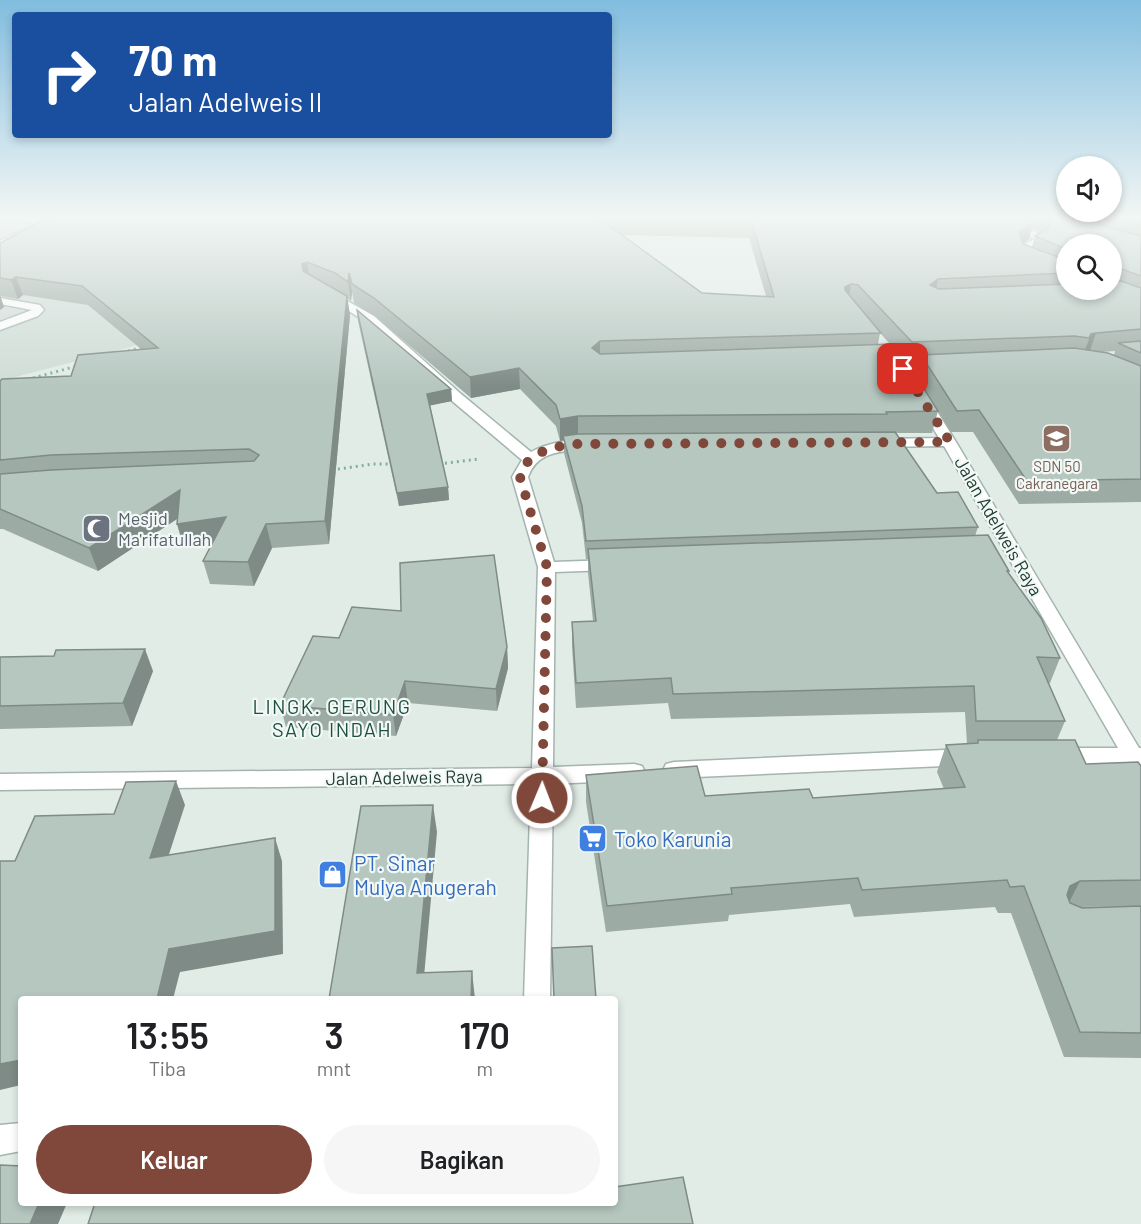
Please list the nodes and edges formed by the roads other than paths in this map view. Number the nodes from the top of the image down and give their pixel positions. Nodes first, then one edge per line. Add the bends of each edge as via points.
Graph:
1 (311, 286) edge
2 (0, 301) edge
3 (0, 326) edge
4 (953, 366) edge
5 (950, 442) junction
6 (866, 443) edge
7 (602, 444) edge
8 (527, 456) junction
9 (1014, 551) junction
10 (990, 552) edge
11 (630, 564) edge
12 (547, 567) junction
13 (1136, 755) edge
14 (1037, 756) edge
15 (990, 757) edge
16 (543, 776) junction
17 (0, 782) edge
18 (537, 996) edge
19 (18, 1137) edge
20 (0, 1140) edge

1 - 8 street via 370,319
2 - 3 street via 38,310
4 - 5 street, Jalan Adelweis Raya via 897,363
5 - 6 street
5 - 9 street, Jalan Adelweis Raya
7 - 8 street via 559,447
8 - 12 street via 520,477
9 - 10 street
9 - 13 street, Jalan Adelweis Raya
11 - 12 street
12 - 16 street
13 - 14 street, Jalan Adelweis Raya
15 - 16 street, Jalan Adelweis Raya
16 - 17 street, Jalan Adelweis Raya
16 - 18 street
19 - 20 street

